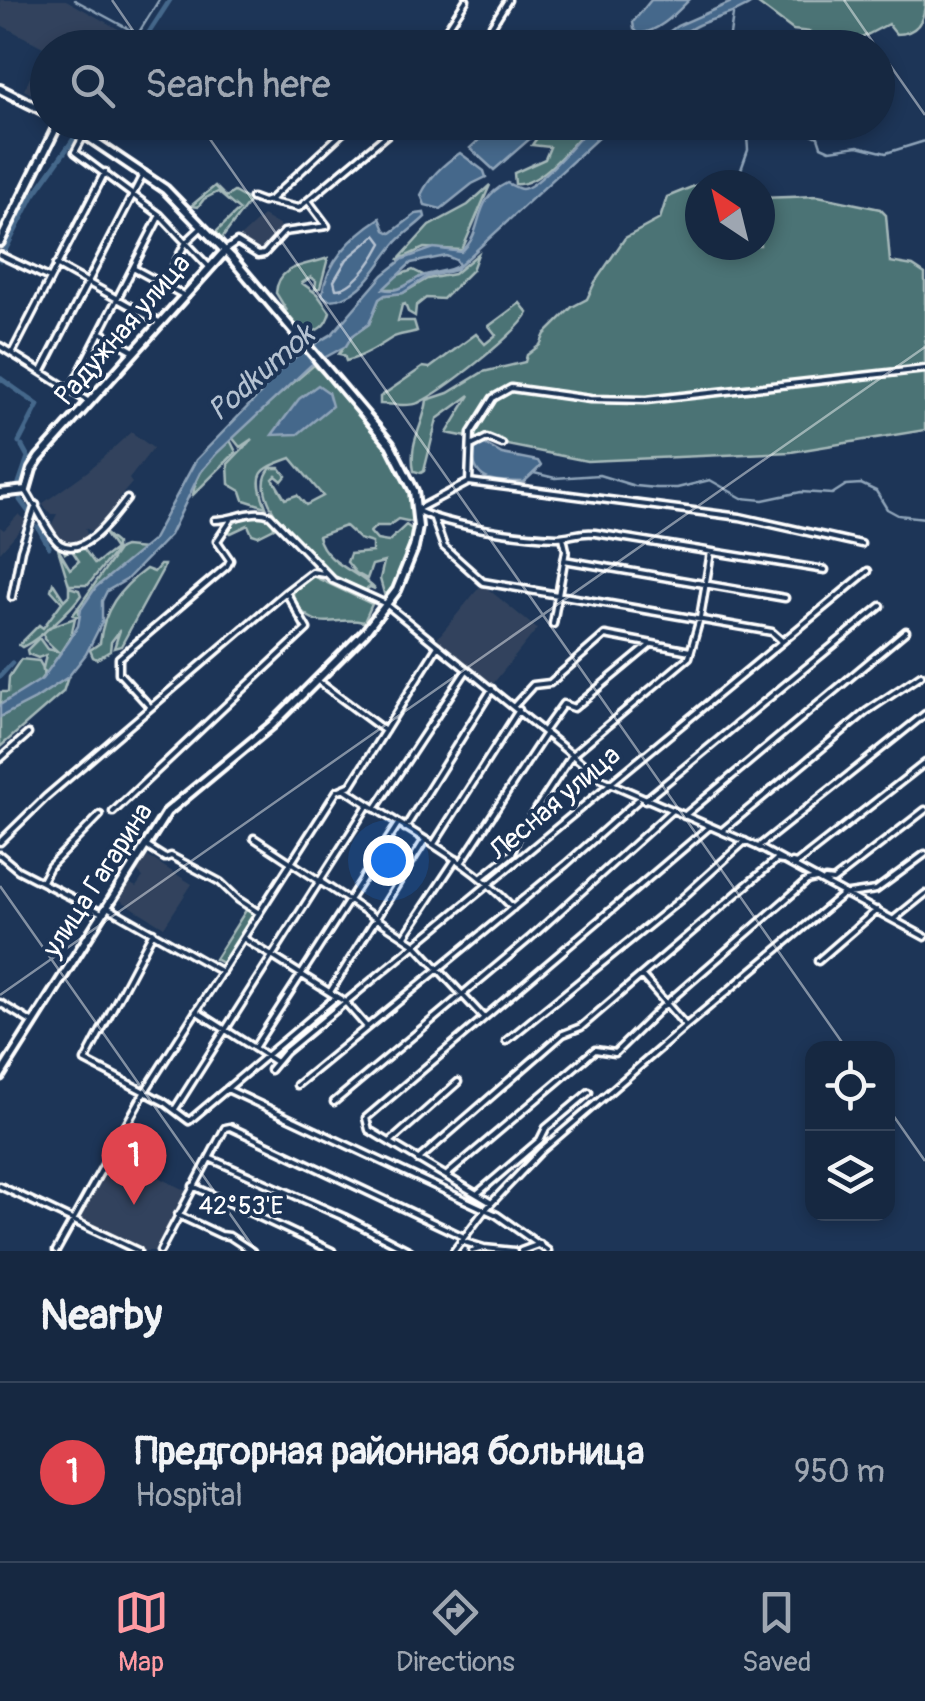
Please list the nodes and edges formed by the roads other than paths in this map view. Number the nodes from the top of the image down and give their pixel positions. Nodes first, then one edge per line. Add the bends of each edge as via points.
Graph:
1 (466, 0) edge
2 (508, 0) edge
3 (447, 30) edge
4 (489, 30) edge
5 (0, 89) edge
6 (30, 104) edge
7 (49, 140) edge
8 (78, 140) edge
9 (94, 140) edge
10 (334, 140) edge
11 (381, 140) edge
12 (105, 172) junction
13 (144, 173) junction
14 (134, 193) junction
15 (252, 198) dead end
16 (267, 202) junction
17 (309, 202) junction
18 (160, 215) junction
19 (203, 226) junction
20 (0, 242) edge
21 (186, 242) junction
22 (228, 254) junction
23 (2, 256) edge
24 (56, 266) junction
25 (208, 266) junction
26 (133, 268) junction
27 (49, 278) junction
28 (88, 282) junction
29 (164, 285) junction
30 (183, 295) junction
31 (118, 298) junction
32 (159, 322) junction
33 (100, 332) junction
34 (0, 346) edge
35 (134, 351) junction
36 (12, 353) junction
37 (925, 368) edge
38 (42, 371) junction
39 (71, 389) junction
40 (90, 402) junction
41 (502, 444) dead end
42 (470, 447) junction
43 (469, 482) junction
44 (26, 490) junction
45 (0, 493) edge
46 (127, 498) dead end
47 (36, 504) junction
48 (418, 510) junction
49 (434, 519) junction
50 (215, 520) dead end
51 (231, 520) junction
52 (563, 537) junction
53 (861, 544) dead end
54 (711, 552) junction
55 (564, 560) junction
56 (824, 570) dead end
57 (868, 570) dead end
58 (326, 574) junction
59 (706, 584) junction
60 (286, 592) junction
61 (558, 594) junction
62 (12, 596) dead end
63 (786, 598) dead end
64 (386, 604) junction
65 (882, 606) dead end
66 (700, 618) junction
67 (554, 624) dead end
68 (906, 632) dead end
69 (781, 640) junction
70 (438, 646) junction
71 (650, 646) junction
72 (692, 652) junction
73 (467, 670) junction
74 (922, 674) dead end
75 (318, 681) junction
76 (492, 689) junction
77 (150, 707) junction
78 (516, 708) junction
79 (925, 714) edge
80 (385, 731) junction
81 (545, 732) junction
82 (28, 734) dead end
83 (572, 754) junction
84 (0, 760) edge
85 (925, 764) edge
86 (609, 784) junction
87 (344, 788) junction
88 (642, 799) junction
89 (368, 805) junction
90 (375, 809) junction
91 (925, 810) edge
92 (671, 811) junction
93 (113, 812) dead end
94 (100, 815) dead end
95 (684, 816) junction
96 (398, 824) junction
97 (710, 826) junction
98 (404, 828) junction
99 (722, 831) junction
100 (254, 838) dead end
101 (425, 840) junction
102 (745, 841) junction
103 (0, 842) edge
104 (434, 844) junction
105 (144, 845) junction
106 (758, 847) junction
107 (925, 854) edge
108 (0, 856) edge
109 (459, 861) junction
110 (788, 862) junction
111 (292, 863) junction
112 (482, 877) junction
113 (821, 880) junction
114 (42, 881) junction
115 (320, 881) junction
116 (490, 883) junction
117 (848, 894) junction
118 (925, 894) edge
119 (348, 898) junction
120 (513, 908) junction
121 (104, 910) junction
122 (877, 910) junction
123 (259, 913) junction
124 (377, 917) junction
125 (894, 919) junction
126 (153, 932) junction
127 (405, 936) junction
128 (925, 937) edge
129 (243, 938) junction
130 (416, 944) junction
131 (272, 955) junction
132 (818, 961) dead end
133 (439, 966) junction
134 (222, 972) junction
135 (300, 974) junction
136 (642, 976) junction
137 (330, 992) junction
138 (463, 993) junction
139 (336, 996) junction
140 (0, 1002) edge
141 (345, 1002) junction
142 (666, 1003) junction
143 (196, 1011) junction
144 (484, 1017) junction
145 (32, 1023) junction
146 (686, 1026) junction
147 (367, 1027) junction
148 (226, 1030) junction
149 (506, 1041) dead end
150 (254, 1048) junction
151 (265, 1055) junction
152 (276, 1062) junction
153 (270, 1070) dead end
154 (0, 1076) edge
155 (458, 1082) dead end
156 (297, 1085) dead end
157 (227, 1088) junction
158 (589, 1092) dead end
159 (144, 1093) junction
160 (334, 1102) dead end
161 (175, 1109) junction
162 (390, 1142) junction
163 (209, 1158) junction
164 (418, 1160) junction
165 (448, 1174) junction
166 (0, 1186) edge
167 (193, 1186) junction
168 (478, 1194) junction
169 (492, 1202) junction
170 (484, 1211) junction
171 (178, 1215) junction
172 (73, 1220) junction
173 (462, 1239) junction
174 (316, 1243) junction
175 (540, 1244) junction
176 (484, 1248) junction
177 (56, 1251) edge
178 (138, 1251) edge
179 (160, 1251) edge
180 (252, 1251) edge
181 (312, 1251) edge
182 (330, 1251) edge
183 (410, 1251) edge
184 (454, 1251) edge
185 (472, 1251) edge
186 (514, 1251) edge
187 (521, 1251) edge
188 (548, 1251) edge

1 - 3 street
2 - 4 street
5 - 6 street
7 - 20 street
8 - 12 street via 75,152
9 - 13 street
10 - 16 street
11 - 17 street
12 - 14 street
12 - 24 street
13 - 14 street
13 - 19 street
14 - 18 street
14 - 28 street
15 - 16 street
16 - 17 street via 299,208
17 - 22 street via 328,226 284,232 258,256 237,242
18 - 21 street
18 - 26 street
19 - 21 street
19 - 22 street
21 - 25 street
21 - 29 street
22 - 25 street, Радужная улица
22 - 48 street via 390,444
23 - 27 street
24 - 27 street
24 - 28 street
25 - 30 street, Радужная улица
26 - 29 street
26 - 31 street
27 - 36 street
28 - 31 street
28 - 38 street
29 - 30 street
30 - 32 street, Радужная улица
31 - 32 street
31 - 33 street
32 - 35 street, Радужная улица
33 - 35 street
33 - 39 street
34 - 36 street
35 - 40 street, Радужная улица
36 - 38 street
37 - 42 street via 646,400 512,388 492,398
38 - 39 street
39 - 40 street
40 - 44 street, Радужная улица via 36,462
41 - 42 street via 487,438
42 - 43 street
43 - 48 street
43 - 53 street via 740,517
44 - 45 street
44 - 47 street
46 - 47 street via 98,534 67,546 56,540
47 - 62 street
48 - 49 street
48 - 64 street, улица Гагарина via 410,560
49 - 52 street
49 - 61 street via 444,547 483,582
50 - 51 street
51 - 58 street via 258,511 270,515
51 - 77 street via 217,541 228,566 118,658 119,674
52 - 54 street via 579,531
52 - 55 street
54 - 56 street
54 - 59 street
55 - 59 street
55 - 61 street
57 - 69 street, Лесная улица
58 - 60 street via 312,572
58 - 64 street
59 - 63 street
59 - 66 street
60 - 77 street
60 - 93 street via 307,628
61 - 66 street
61 - 67 street
64 - 70 street
64 - 75 street, улица Гагарина
65 - 88 street
66 - 69 street via 772,632
66 - 72 street
68 - 95 street
69 - 86 street, Лесная улица
70 - 73 street
70 - 80 street
71 - 72 street
71 - 78 street via 604,634 550,683 533,686
71 - 81 street via 574,708 564,704
72 - 83 street
73 - 76 street
73 - 90 street
74 - 99 street via 866,711
75 - 80 street
75 - 105 street, улица Гагарина via 167,812
76 - 78 street
76 - 98 street
77 - 103 street
78 - 81 street
78 - 104 street
79 - 106 street
80 - 87 street
81 - 83 street
81 - 109 street
82 - 84 street
83 - 86 street
83 - 112 street via 512,853
85 - 110 street via 796,864
86 - 88 street
86 - 116 street, Лесная улица
87 - 89 street
87 - 111 street
88 - 92 street
88 - 120 street
89 - 90 street
89 - 115 street
90 - 96 street
91 - 113 street via 833,881
92 - 95 street
92 - 138 street
94 - 114 street
95 - 97 street
96 - 98 street
96 - 119 street
97 - 99 street
97 - 144 street
98 - 101 street
99 - 102 street
100 - 111 street
101 - 104 street
101 - 124 street
102 - 106 street
102 - 149 street
104 - 109 street
105 - 121 street, улица Гагарина
105 - 123 street via 220,882
106 - 110 street
107 - 117 street via 876,890
108 - 114 street
109 - 112 street
109 - 127 street
110 - 113 street
110 - 136 street via 776,860
111 - 115 street
111 - 123 street
112 - 116 street
113 - 117 street
113 - 142 street via 807,881
114 - 121 street
115 - 119 street
115 - 131 street
116 - 120 street
116 - 130 street, Лесная улица
117 - 122 street
117 - 146 street
118 - 125 street
119 - 124 street
119 - 135 street
120 - 133 street
121 - 126 street
121 - 145 street, улица Гагарина
122 - 125 street
122 - 132 street
123 - 129 street
124 - 127 street
124 - 137 street
125 - 128 street
126 - 134 street
126 - 159 street via 85,1061
127 - 130 street
129 - 131 street
129 - 134 street
130 - 133 street
130 - 141 street, Лесная улица
131 - 135 street
131 - 148 street
133 - 138 street
133 - 147 street
134 - 143 street
135 - 137 street
135 - 150 street
136 - 142 street
136 - 164 street via 581,1028 563,1034
137 - 139 street
138 - 144 street
138 - 160 street
139 - 141 street
139 - 151 street
140 - 145 street
141 - 147 street
141 - 152 street, Лесная улица
142 - 146 street
142 - 165 street via 615,1053 595,1050
143 - 148 street
143 - 159 street
144 - 162 street via 366,1118 369,1130
145 - 154 street, улица Гагарина
146 - 169 street via 564,1129
147 - 156 street
148 - 150 street
148 - 161 street
150 - 151 street
151 - 152 street
151 - 157 street
152 - 153 street, Лесная улица
155 - 162 street
157 - 161 street via 189,1121
157 - 170 street
158 - 168 street
159 - 161 street
159 - 172 street
162 - 164 street
163 - 167 street
163 - 173 street via 230,1127
163 - 183 street
164 - 165 street
165 - 168 street
166 - 172 street
167 - 171 street
167 - 174 street
168 - 169 street
169 - 170 street
170 - 173 street
170 - 175 street
171 - 179 street
171 - 180 street
172 - 177 street
172 - 178 street
173 - 176 street
173 - 184 street
174 - 181 street
174 - 182 street
175 - 187 street
175 - 188 street
176 - 185 street
176 - 186 street

